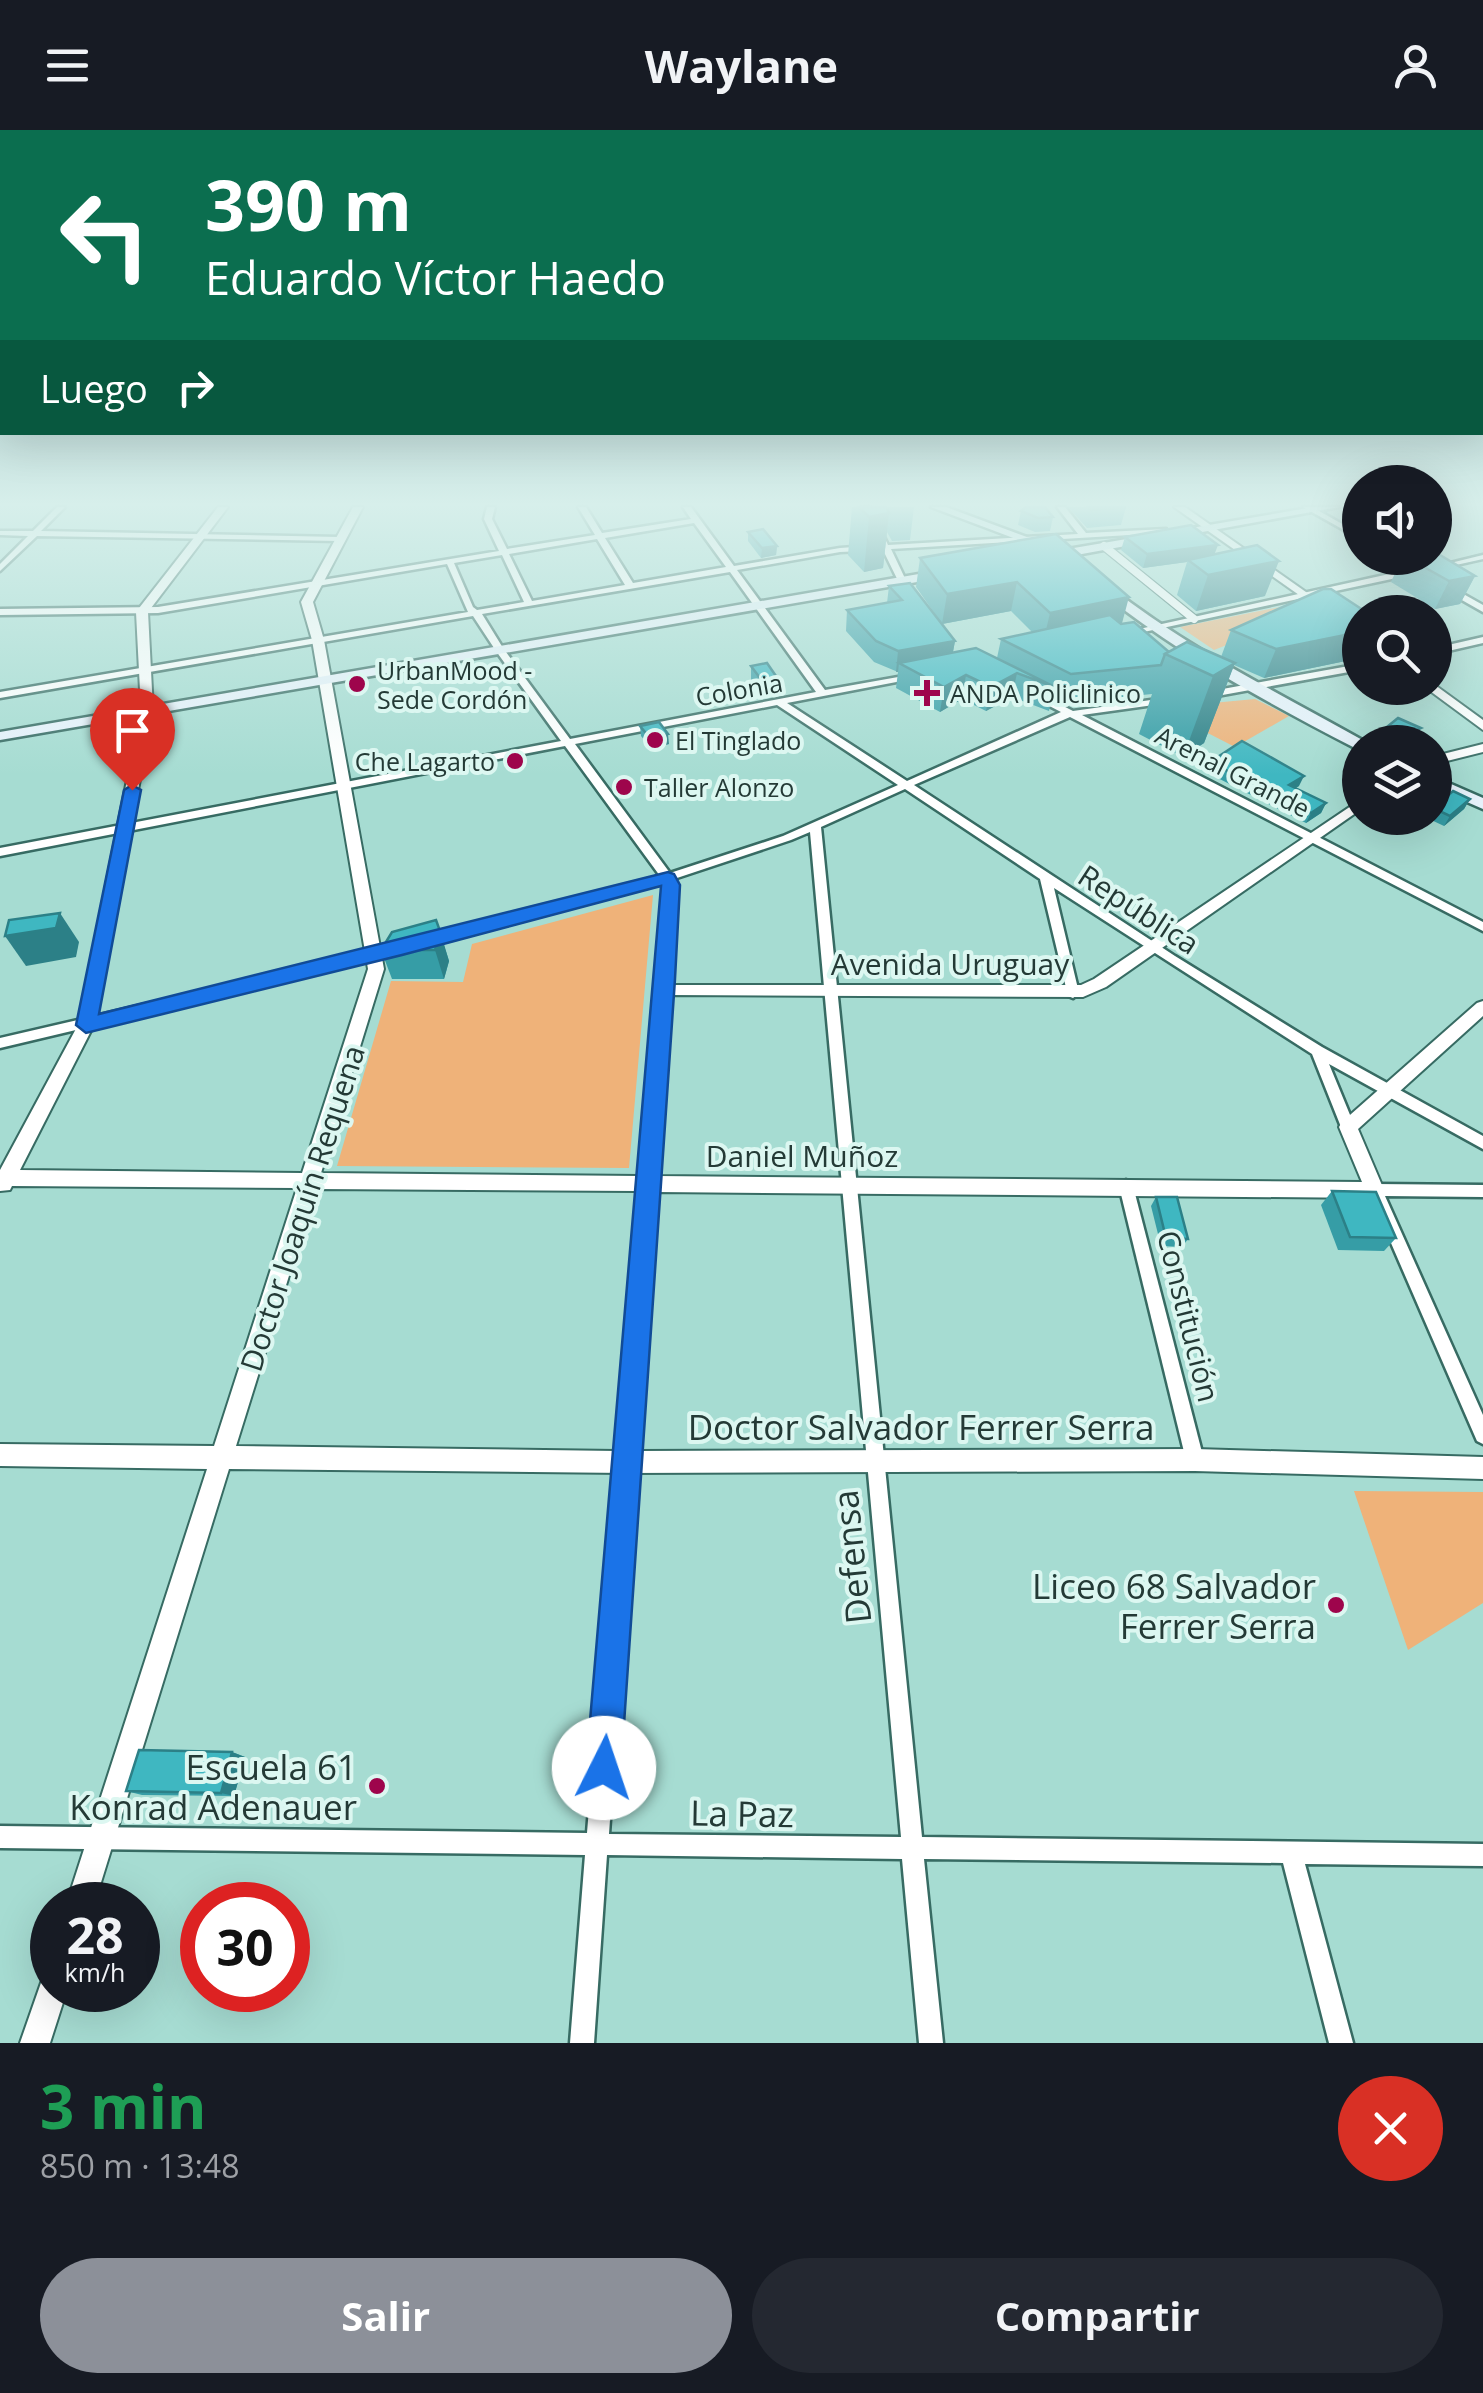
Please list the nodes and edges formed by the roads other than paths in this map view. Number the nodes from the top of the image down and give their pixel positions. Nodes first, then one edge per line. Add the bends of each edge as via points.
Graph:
1 (154, 596) edge
2 (231, 596) edge
3 (310, 596) edge
4 (464, 596) edge
5 (526, 596) edge
6 (569, 596) edge
7 (753, 596) edge
8 (791, 596) edge
9 (911, 596) edge
10 (1114, 596) edge
11 (1165, 596) edge
12 (1305, 596) edge
13 (1306, 596) edge
14 (914, 601) edge
15 (757, 602) junction
16 (529, 603) junction
17 (0, 612) edge
18 (142, 612) junction
19 (475, 613) junction
20 (1194, 620) junction
21 (1342, 622) edge
22 (1151, 628) junction
23 (1116, 635) edge
24 (318, 640) junction
25 (1483, 640) edge
26 (497, 646) junction
27 (1452, 647) edge
28 (144, 670) junction
29 (1342, 671) edge
30 (1220, 672) junction
31 (916, 675) edge
32 (325, 676) junction
33 (1023, 688) edge
34 (1251, 689) junction
35 (822, 694) junction
36 (1219, 694) junction
37 (0, 695) edge
38 (1201, 696) edge
39 (1182, 698) edge
40 (779, 702) junction
41 (1452, 703) edge
42 (146, 707) junction
43 (1072, 713) junction
44 (1483, 726) edge
45 (0, 728) edge
46 (0, 736) edge
47 (1342, 736) edge
48 (568, 740) junction
49 (1483, 748) edge
50 (1452, 756) edge
51 (344, 784) junction
52 (904, 786) junction
53 (1452, 790) edge
54 (1483, 804) edge
55 (1342, 816) edge
56 (126, 826) junction
57 (814, 826) junction
58 (1312, 837) junction
59 (0, 852) edge
60 (668, 878) junction
61 (1046, 879) junction
62 (1483, 927) edge
63 (408, 947) edge
64 (1153, 948) junction
65 (383, 953) junction
66 (664, 989) junction
67 (828, 990) junction
68 (1073, 994) junction
69 (1483, 1007) edge
70 (86, 1025) junction
71 (0, 1043) edge
72 (1317, 1051) junction
73 (1390, 1090) junction
74 (1348, 1127) junction
75 (1483, 1143) edge
76 (311, 1181) junction
77 (2, 1182) edge
78 (646, 1185) junction
79 (847, 1186) junction
80 (1126, 1186) junction
81 (1375, 1190) junction
82 (1483, 1191) edge
83 (1483, 1435) edge
84 (0, 1455) edge
85 (223, 1458) junction
86 (874, 1460) junction
87 (1194, 1460) junction
88 (626, 1462) junction
89 (1483, 1468) edge
90 (0, 1836) edge
91 (103, 1838) junction
92 (598, 1844) junction
93 (912, 1848) junction
94 (1291, 1852) junction
95 (1483, 1855) edge
96 (88, 1882) edge
97 (45, 2012) edge
98 (35, 2043) edge
99 (582, 2043) edge
100 (931, 2043) edge
101 (1341, 2043) edge

1 - 18 street
2 - 18 street
3 - 24 street, Doctor Joaquín Requena
4 - 19 street
5 - 16 street
6 - 16 street
7 - 15 street
8 - 15 main road
9 - 14 street
10 - 22 main road
11 - 20 street
12 - 20 street
13 - 21 street
15 - 26 main road
15 - 35 street
16 - 19 street
17 - 18 street
18 - 28 street
19 - 24 street
19 - 26 street
20 - 22 street
22 - 23 street
22 - 30 main road
24 - 28 street
24 - 32 street, Doctor Joaquín Requena
25 - 27 street
26 - 32 main road
26 - 48 street
28 - 37 street
28 - 42 street
29 - 34 street
30 - 34 main road
30 - 36 street via 1225,683
31 - 35 street, Colonia
32 - 42 main road
32 - 51 street, Doctor Joaquín Requena
33 - 43 street, Arenal Grande
34 - 36 street
34 - 47 main road
35 - 40 street, Colonia
36 - 38 street
39 - 43 street
40 - 48 street, Colonia
40 - 52 street, República
41 - 44 street
42 - 45 main road
42 - 46 main road
42 - 56 street
43 - 52 street
43 - 58 street, Arenal Grande
48 - 51 street, Colonia
48 - 60 street
49 - 50 street
51 - 56 street, Colonia
51 - 65 street, Doctor Joaquín Requena
52 - 57 street
52 - 61 street, República
53 - 54 main road
55 - 58 street, Avenida Uruguay
56 - 59 street, Colonia
56 - 70 street
57 - 60 street
57 - 67 street, Defensa
58 - 62 street, Arenal Grande
58 - 64 street, Avenida Uruguay
60 - 63 street
60 - 66 street
61 - 64 street, República
61 - 68 street
64 - 68 street, Avenida Uruguay
64 - 72 street, República
65 - 70 street
65 - 76 street, Doctor Joaquín Requena
66 - 67 street, Avenida Uruguay
66 - 78 street
67 - 68 street, Avenida Uruguay
67 - 79 street, Defensa
69 - 73 street
70 - 71 street
70 - 77 street
72 - 73 street, República
72 - 74 street
73 - 74 street
73 - 75 street, República
74 - 81 street
76 - 77 street, Daniel Muñoz
76 - 78 street, Daniel Muñoz
76 - 85 street, Doctor Joaquín Requena
78 - 79 street, Daniel Muñoz
78 - 88 street
79 - 80 street, Daniel Muñoz
79 - 86 street, Defensa
80 - 81 street, Daniel Muñoz
80 - 87 street, Constitución
81 - 82 street, Daniel Muñoz
81 - 83 street
84 - 85 street, Doctor Salvador Ferrer Serra
85 - 88 street, Doctor Salvador Ferrer Serra
85 - 91 street, Doctor Joaquín Requena
86 - 87 street, Doctor Salvador Ferrer Serra
86 - 88 street, Doctor Salvador Ferrer Serra
86 - 93 street, Defensa
87 - 89 street, Doctor Salvador Ferrer Serra
88 - 92 street
90 - 91 street, La Paz
91 - 92 street, La Paz
91 - 96 street, Doctor Joaquín Requena
92 - 93 street, La Paz
92 - 99 street
93 - 94 street, La Paz
93 - 100 street, Defensa
94 - 95 street, La Paz
94 - 101 street
97 - 98 street

